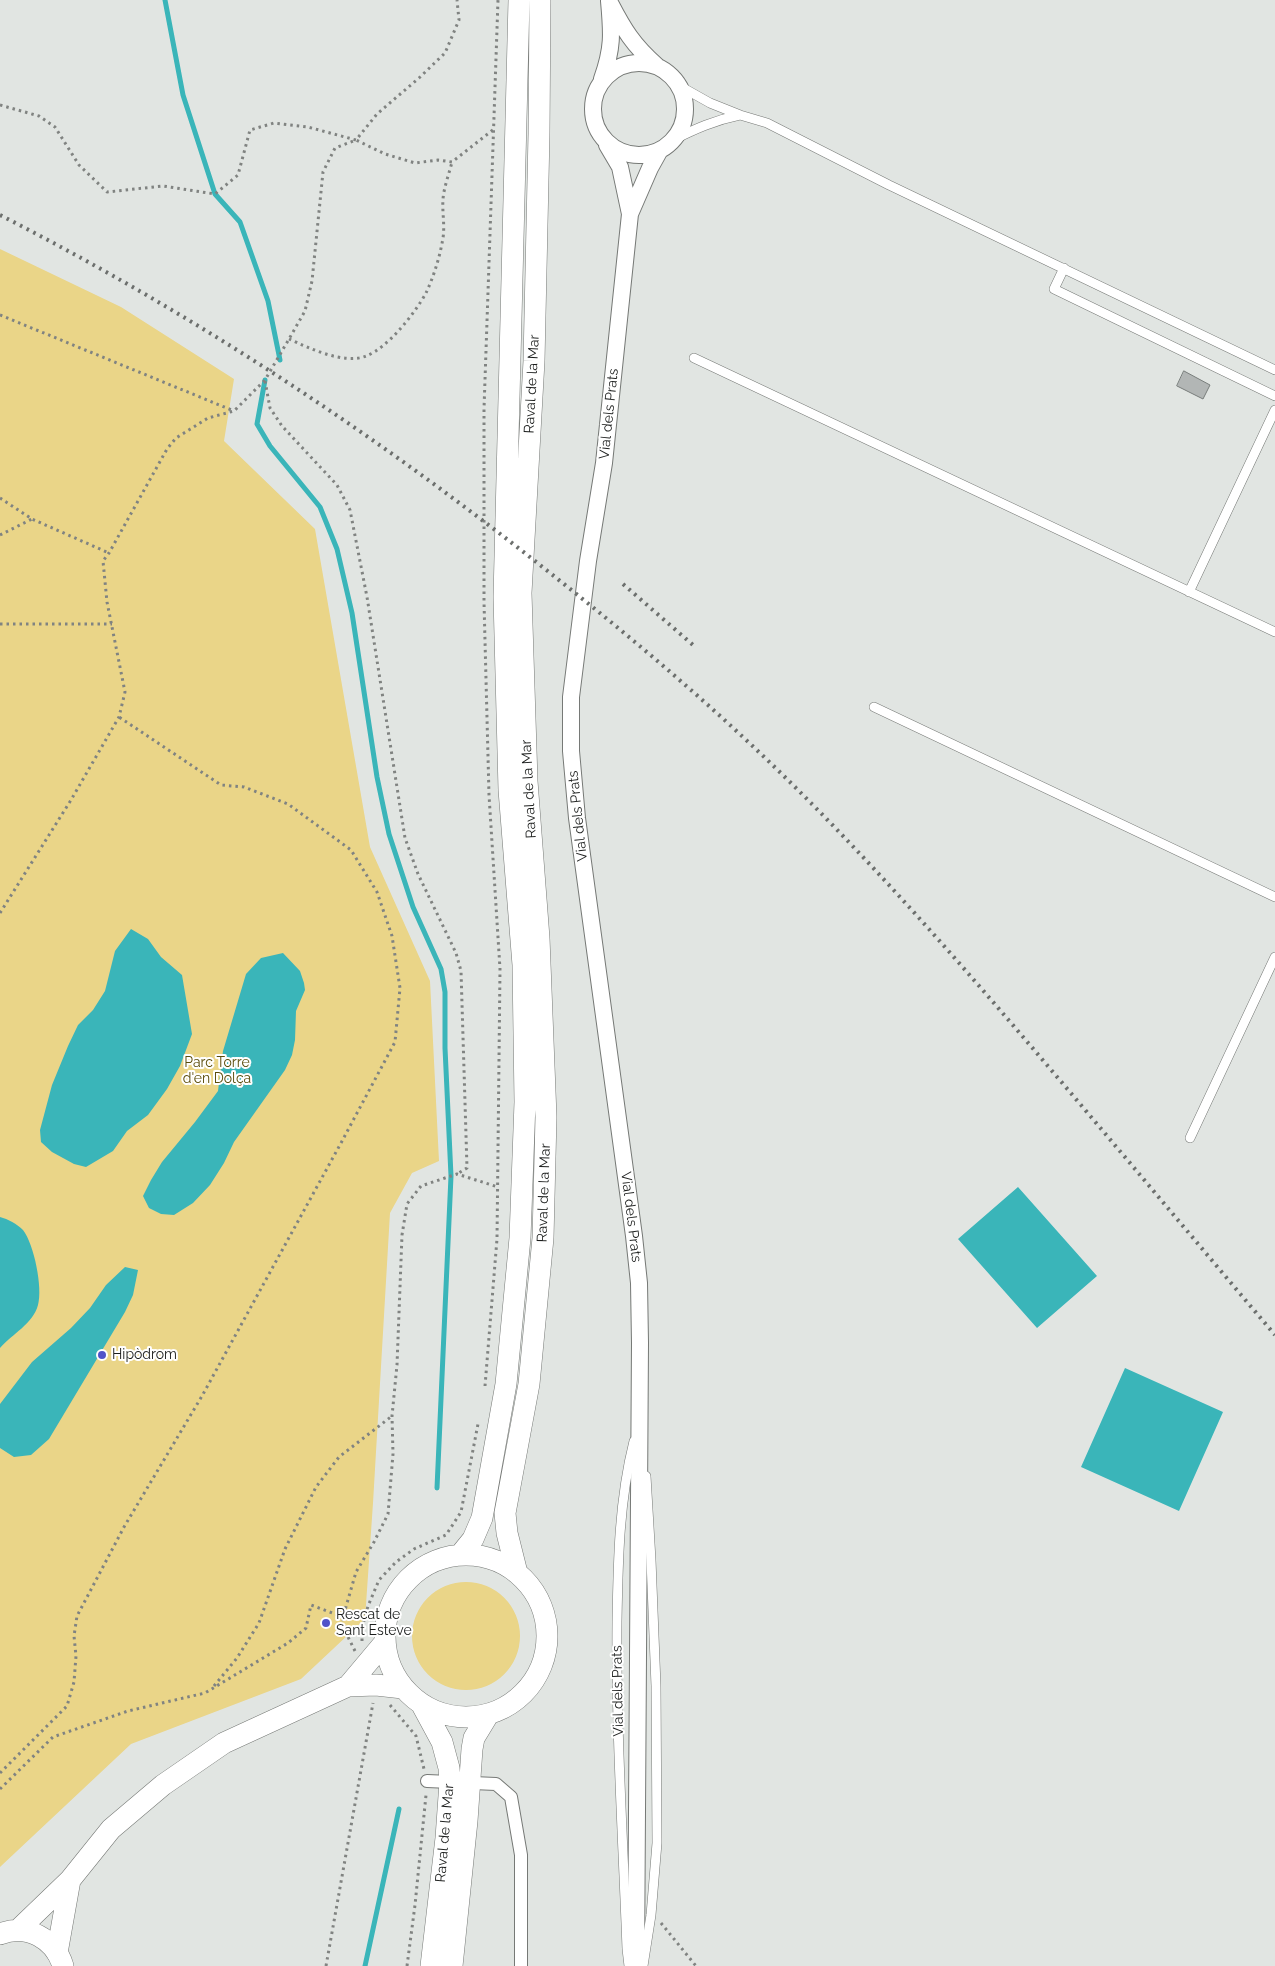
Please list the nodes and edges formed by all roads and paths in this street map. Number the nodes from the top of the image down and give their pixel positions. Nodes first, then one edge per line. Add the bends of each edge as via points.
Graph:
1 (457, 0) edge
2 (498, 0) edge
3 (519, 0) edge
4 (540, 0) edge
5 (609, 1) edge
6 (659, 67) junction
7 (601, 82) junction
8 (678, 85) junction
9 (0, 105) edge
10 (740, 115) junction
11 (494, 129) junction
12 (601, 137) junction
13 (356, 140) junction
14 (667, 145) junction
15 (452, 162) junction
16 (630, 214) junction
17 (1064, 268) junction
18 (0, 315) edge
19 (289, 339) junction
20 (694, 358) dead end
21 (1275, 370) edge
22 (264, 380) junction
23 (1275, 396) edge
24 (1275, 410) edge
25 (234, 411) junction
26 (0, 498) edge
27 (32, 519) junction
28 (0, 535) edge
29 (109, 553) junction
30 (1190, 592) junction
31 (0, 624) edge
32 (112, 624) junction
33 (1275, 632) edge
34 (874, 707) dead end
35 (119, 717) junction
36 (1275, 897) edge
37 (0, 913) edge
38 (1275, 957) edge
39 (1190, 1138) dead end
40 (457, 1174) junction
41 (498, 1187) junction
42 (485, 1390) dead end
43 (392, 1416) junction
44 (480, 1418) dead end
45 (639, 1418) junction
46 (460, 1555) junction
47 (517, 1573) junction
48 (342, 1617) junction
49 (385, 1642) junction
50 (366, 1663) junction
51 (376, 1685) junction
52 (348, 1686) junction
53 (212, 1688) junction
54 (403, 1688) junction
55 (422, 1705) junction
56 (488, 1715) junction
57 (0, 1773) edge
58 (427, 1780) junction
59 (460, 1783) junction
60 (0, 1789) edge
61 (70, 1880) junction
62 (651, 1915) junction
63 (9, 1932) edge
64 (60, 1959) edge
65 (326, 1966) edge
66 (406, 1966) edge
67 (430, 1966) edge
68 (452, 1966) edge
69 (522, 1966) edge
70 (629, 1966) edge
71 (636, 1966) edge
72 (643, 1966) edge
73 (696, 1966) edge

1 - 13 path via 459,20 445,53 377,114
2 - 11 path
3 - 46 street, Raval de la Mar via 504,597 509,790 523,966 525,1102 520,1238 506,1384 482,1518 474,1539
4 - 47 street, Raval de la Mar via 534,361 521,593 527,781 540,938 546,1117 543,1238 529,1384 505,1513 506,1532
5 - 6 street, Vial dels Prats via 625,33
5 - 7 street, Vial dels Prats via 612,37 609,60
6 - 7 street via 627,64 608,74
6 - 8 street, Vial dels Prats
7 - 12 street, Vial dels Prats via 594,95 592,109 594,124
8 - 10 lane, Vial dels Prats
8 - 14 street, Vial dels Prats via 685,107 680,130
9 - 13 path via 39,116 55,127 79,166 107,192 164,186 215,194 238,175 250,130 274,123
10 - 14 lane via 698,127
10 - 17 lane, Vial dels Prats via 767,123 888,185
11 - 15 path
11 - 41 path via 484,409 484,592 489,795 500,969
12 - 14 street via 628,155 650,154
12 - 16 street, Vial dels Prats via 620,166
13 - 15 path via 385,154 415,163
13 - 19 path via 335,148 323,172 312,281 305,311
14 - 16 street, Vial dels Prats via 650,168
15 - 19 path via 443,199 443,237 435,269 425,293 386,343 366,357 346,358
16 - 45 street, Vial dels Prats via 604,464 577,641 570,751 634,1236 639,1292
17 - 21 lane, Vial dels Prats
17 - 23 lane via 1054,289
18 - 25 path
19 - 22 path
20 - 30 lane
22 - 25 path
22 - 40 path via 270,408 282,426 337,485 350,510 405,838 461,971 467,1168
24 - 30 lane
25 - 29 path via 208,418 176,438 139,496
26 - 27 path
27 - 28 path
27 - 29 path
29 - 32 path via 103,561
30 - 33 lane
31 - 32 path
32 - 35 path via 125,692
34 - 36 lane
35 - 37 path
35 - 57 path via 221,785 244,787 288,804 351,850 377,892 392,936 400,988 394,1042 202,1396 124,1527 77,1616 74,1682 67,1706
38 - 39 lane
40 - 41 path
40 - 43 path via 422,1186 407,1204 402,1235
41 - 42 path
43 - 48 path via 393,1454 388,1514 356,1572
43 - 53 path via 339,1457 316,1487 285,1549 260,1622 237,1658
44 - 50 path via 461,1512 446,1535 414,1549 379,1580 362,1628
45 - 62 lane, Vial dels Prats via 648,1493 656,1686 657,1843
45 - 70 lane, Vial dels Prats via 626,1472 620,1520 616,1682
45 - 71 street, Vial dels Prats
46 - 47 street, Raval de la Mar via 484,1557
46 - 49 street, Raval de la Mar via 429,1563 404,1583 389,1611
47 - 56 street, Raval de la Mar via 534,1592 542,1609 547,1627 546,1653 530,1687 511,1704
48 - 50 path via 354,1649
48 - 53 path via 311,1605 306,1628 288,1643
49 - 50 street
49 - 54 street, Raval de la Mar via 388,1659
50 - 52 street
51 - 52 street
51 - 54 street
51 - 58 path via 416,1736
51 - 65 path
52 - 61 street via 224,1744 163,1785 110,1829
53 - 60 path via 206,1693 128,1711 53,1737
54 - 55 street, Raval de la Mar
55 - 56 street, Raval de la Mar via 454,1717
55 - 59 street, Raval de la Mar via 442,1742 449,1768
56 - 59 street, Raval de la Mar via 474,1738
58 - 59 street
58 - 66 path
59 - 67 street, Raval de la Mar via 446,1838
59 - 68 street, Raval de la Mar
59 - 69 street via 496,1784 511,1797 521,1855
61 - 63 street
61 - 64 street
62 - 72 lane, Vial dels Prats
62 - 73 path
63 - 64 street via 28,1931 45,1939

